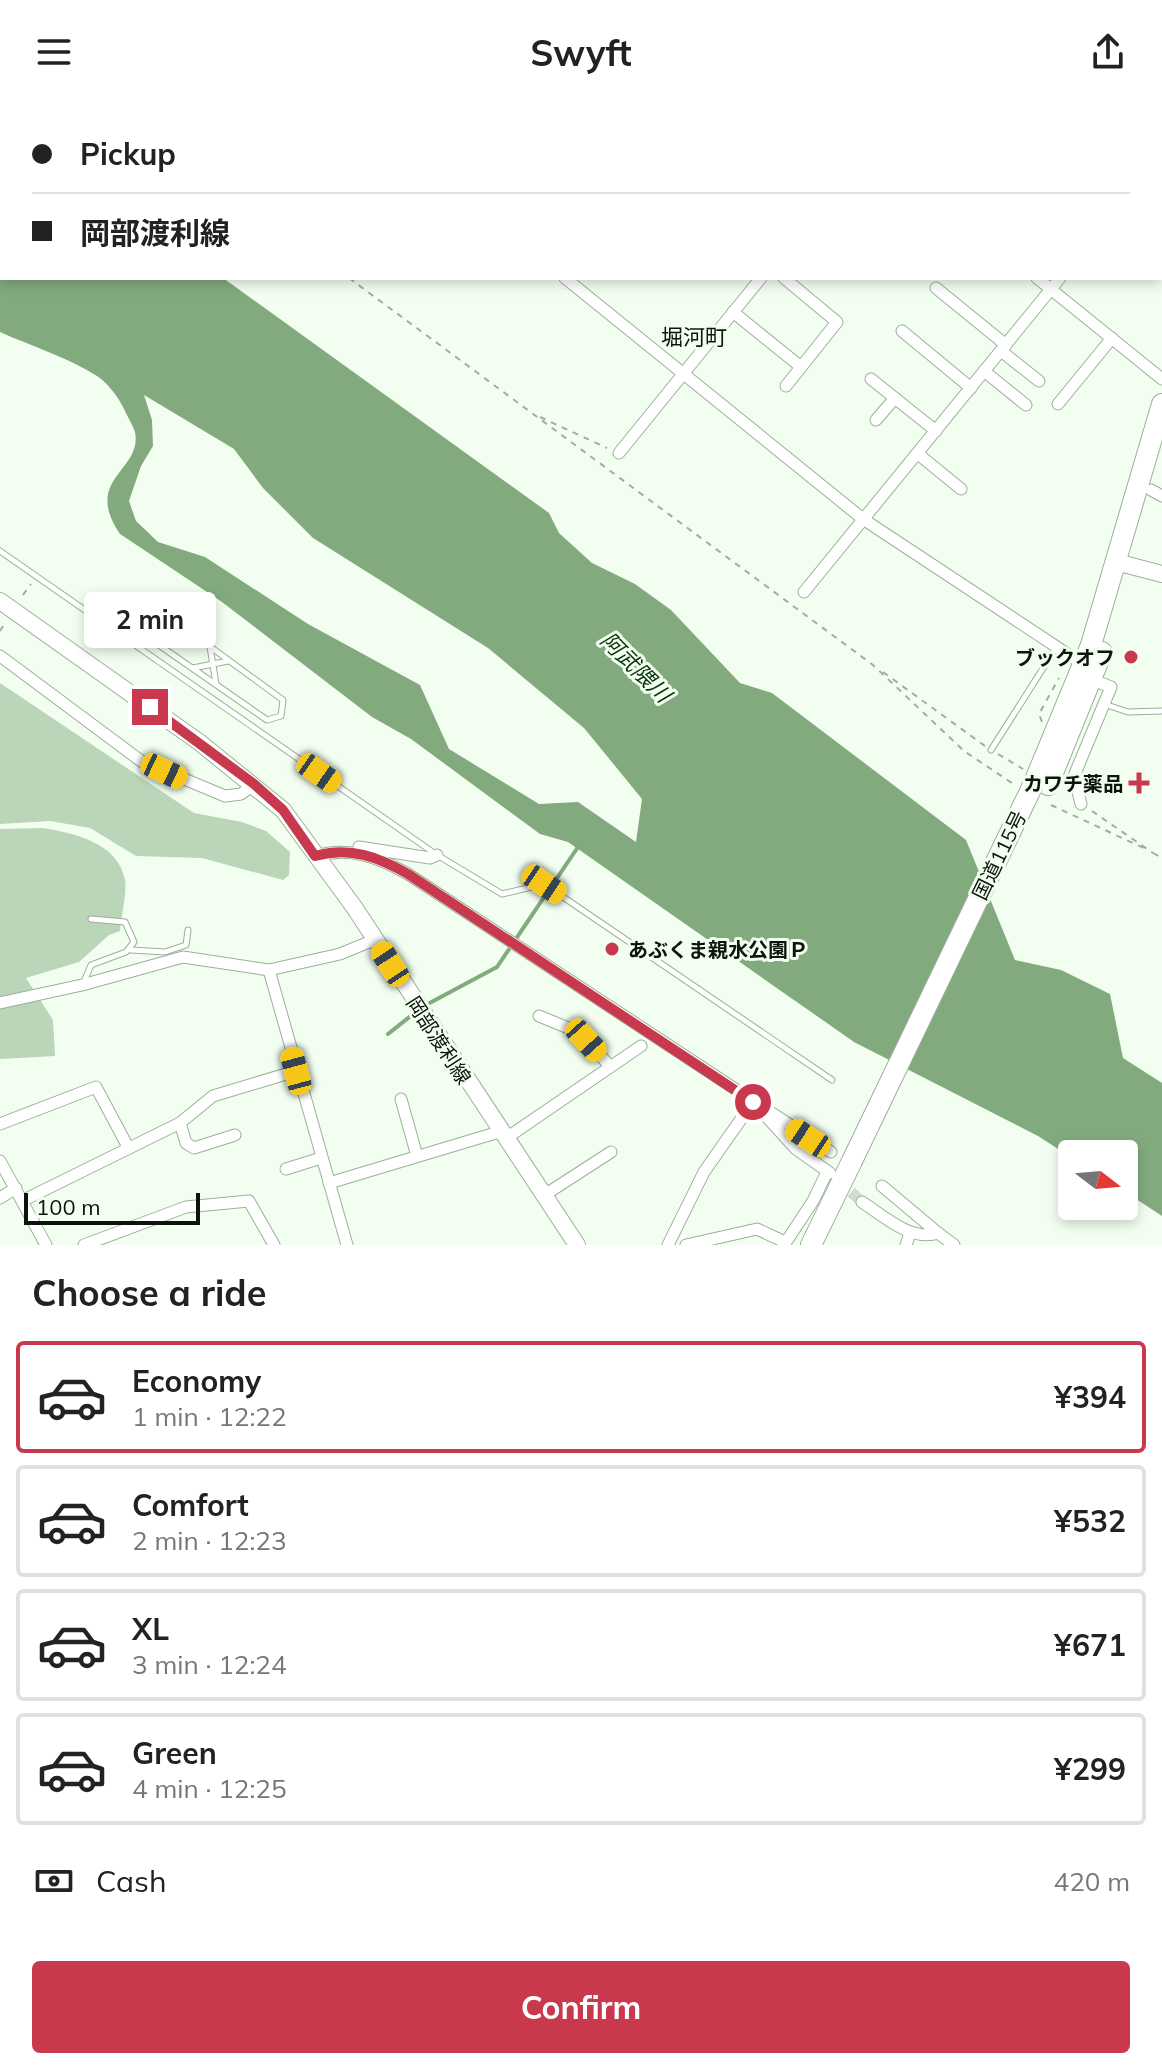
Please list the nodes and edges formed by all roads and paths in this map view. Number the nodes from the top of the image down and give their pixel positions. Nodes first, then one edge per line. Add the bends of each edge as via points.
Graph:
1 (352, 280) edge
2 (567, 280) edge
3 (759, 280) edge
4 (786, 280) edge
5 (1039, 280) edge
6 (1058, 280) edge
7 (936, 288) dead end
8 (1051, 290) junction
9 (733, 312) junction
10 (902, 331) dead end
11 (1112, 338) junction
12 (1004, 348) junction
13 (801, 367) junction
14 (984, 371) junction
15 (682, 374) junction
16 (871, 379) dead end
17 (1162, 379) edge
18 (1039, 381) dead end
19 (786, 386) dead end
20 (971, 388) junction
21 (895, 398) junction
22 (1058, 404) dead end
23 (1162, 404) edge
24 (1026, 405) dead end
25 (534, 414) junction
26 (876, 420) dead end
27 (936, 431) junction
28 (619, 453) joint
29 (1162, 453) edge
30 (918, 454) junction
31 (961, 489) dead end
32 (1156, 493) edge
33 (863, 519) junction
34 (0, 551) edge
35 (1122, 563) junction
36 (1162, 574) edge
37 (37, 576) junction
38 (804, 592) dead end
39 (23, 595) dead end
40 (0, 601) edge
41 (5, 623) dead end
42 (0, 631) edge
43 (210, 646) junction
44 (1056, 648) junction
45 (0, 656) edge
46 (229, 661) junction
47 (213, 664) junction
48 (876, 667) junction
49 (193, 668) junction
50 (1089, 673) junction
51 (216, 684) junction
52 (1104, 704) junction
53 (1162, 711) edge
54 (991, 750) junction
55 (254, 784) junction
56 (1036, 789) junction
57 (1081, 804) joint
58 (336, 850) junction
59 (1153, 853) junction
60 (437, 855) junction
61 (315, 856) junction
62 (1162, 858) edge
63 (91, 919) dead end
64 (188, 930) dead end
65 (374, 940) junction
66 (131, 950) junction
67 (269, 970) junction
68 (82, 985) junction
69 (0, 1003) edge
70 (539, 1016) dead end
71 (641, 1046) dead end
72 (609, 1065) junction
73 (296, 1071) junction
74 (832, 1080) dead end
75 (401, 1099) dead end
76 (753, 1102) junction
77 (180, 1123) junction
78 (0, 1124) edge
79 (235, 1135) dead end
80 (502, 1136) junction
81 (128, 1147) junction
82 (611, 1152) dead end
83 (831, 1152) dead end
84 (417, 1156) junction
85 (321, 1158) junction
86 (0, 1161) edge
87 (858, 1163) junction
88 (286, 1169) dead end
89 (329, 1183) junction
90 (882, 1186) dead end
91 (16, 1188) junction
92 (543, 1196) junction
93 (0, 1198) edge
94 (24, 1200) junction
95 (862, 1202) tunnel mouth
96 (938, 1233) junction
97 (908, 1239) edge
98 (784, 1243) edge
99 (46, 1245) edge
100 (84, 1245) edge
101 (274, 1245) edge
102 (347, 1245) edge
103 (577, 1245) edge
104 (668, 1245) edge
105 (686, 1245) edge
106 (811, 1245) edge
107 (826, 1245) edge
108 (954, 1245) edge

1 - 25 path
2 - 15 street
3 - 9 street
4 - 13 street via 837,322
5 - 8 street
6 - 8 street
7 - 12 street
8 - 11 street
8 - 12 street
9 - 13 street
9 - 15 street
10 - 20 street
11 - 17 street
11 - 22 street
12 - 14 street
12 - 18 street
13 - 19 street
14 - 20 street
14 - 24 street
15 - 28 street
15 - 33 street
16 - 21 street
20 - 27 street
21 - 26 street
21 - 27 street
23 - 35 highway, 国道115号
25 - 28 path
25 - 48 path
27 - 30 street
29 - 32 highway, 国道115号
30 - 31 street
30 - 33 street
32 - 35 highway, 国道115号
33 - 38 street
33 - 44 street
34 - 37 lane
35 - 36 main road
35 - 50 highway, 国道115号
37 - 39 path
37 - 60 lane
40 - 55 main road, 岡部渡利線
41 - 42 path
43 - 46 lane
43 - 47 lane
43 - 49 lane via 160,610 144,614 143,634
44 - 50 street
44 - 54 lane
45 - 55 street via 141,761 225,796 241,794
46 - 47 lane
46 - 51 lane via 283,700 283,713 267,720
47 - 49 lane
47 - 51 lane
48 - 54 path
48 - 56 path via 964,751
49 - 51 lane
50 - 52 street via 1111,687
50 - 56 highway, 国道115号
52 - 53 lane via 1128,712
52 - 57 street via 1074,776
54 - 56 path
55 - 61 main road, 岡部渡利線 via 283,810
56 - 59 path
56 - 87 highway, 国道115号, bridge
57 - 59 path
58 - 60 street via 349,846
58 - 61 street
58 - 76 street via 359,853 408,874
59 - 62 path
60 - 74 lane via 502,894 544,884
61 - 65 main road, 岡部渡利線
63 - 66 lane via 125,922 133,933
64 - 66 lane via 186,945 149,953
65 - 67 street via 340,954
65 - 80 main road, 岡部渡利線
66 - 68 lane via 91,965
67 - 68 street via 183,957
67 - 73 street
68 - 69 street
70 - 72 street via 575,1030
71 - 72 street
72 - 80 street
73 - 77 street via 213,1096
73 - 85 street
75 - 84 street
76 - 83 street
76 - 98 street via 796,1149 828,1172
76 - 104 street via 704,1172
77 - 79 street via 186,1143 194,1148
77 - 81 street
78 - 81 street via 96,1087
80 - 84 street
80 - 92 main road, 岡部渡利線
81 - 94 street
82 - 92 street
84 - 89 street
85 - 88 street
85 - 89 street
86 - 91 street
87 - 106 highway, 国道115号
87 - 107 highway, 国道115号
89 - 102 street
90 - 96 street
91 - 93 street
91 - 94 street
92 - 103 main road, 岡部渡利線
94 - 99 street
95 - 97 street
96 - 97 street
96 - 108 street
98 - 105 street via 757,1229
100 - 101 street via 186,1207 240,1201 249,1201

